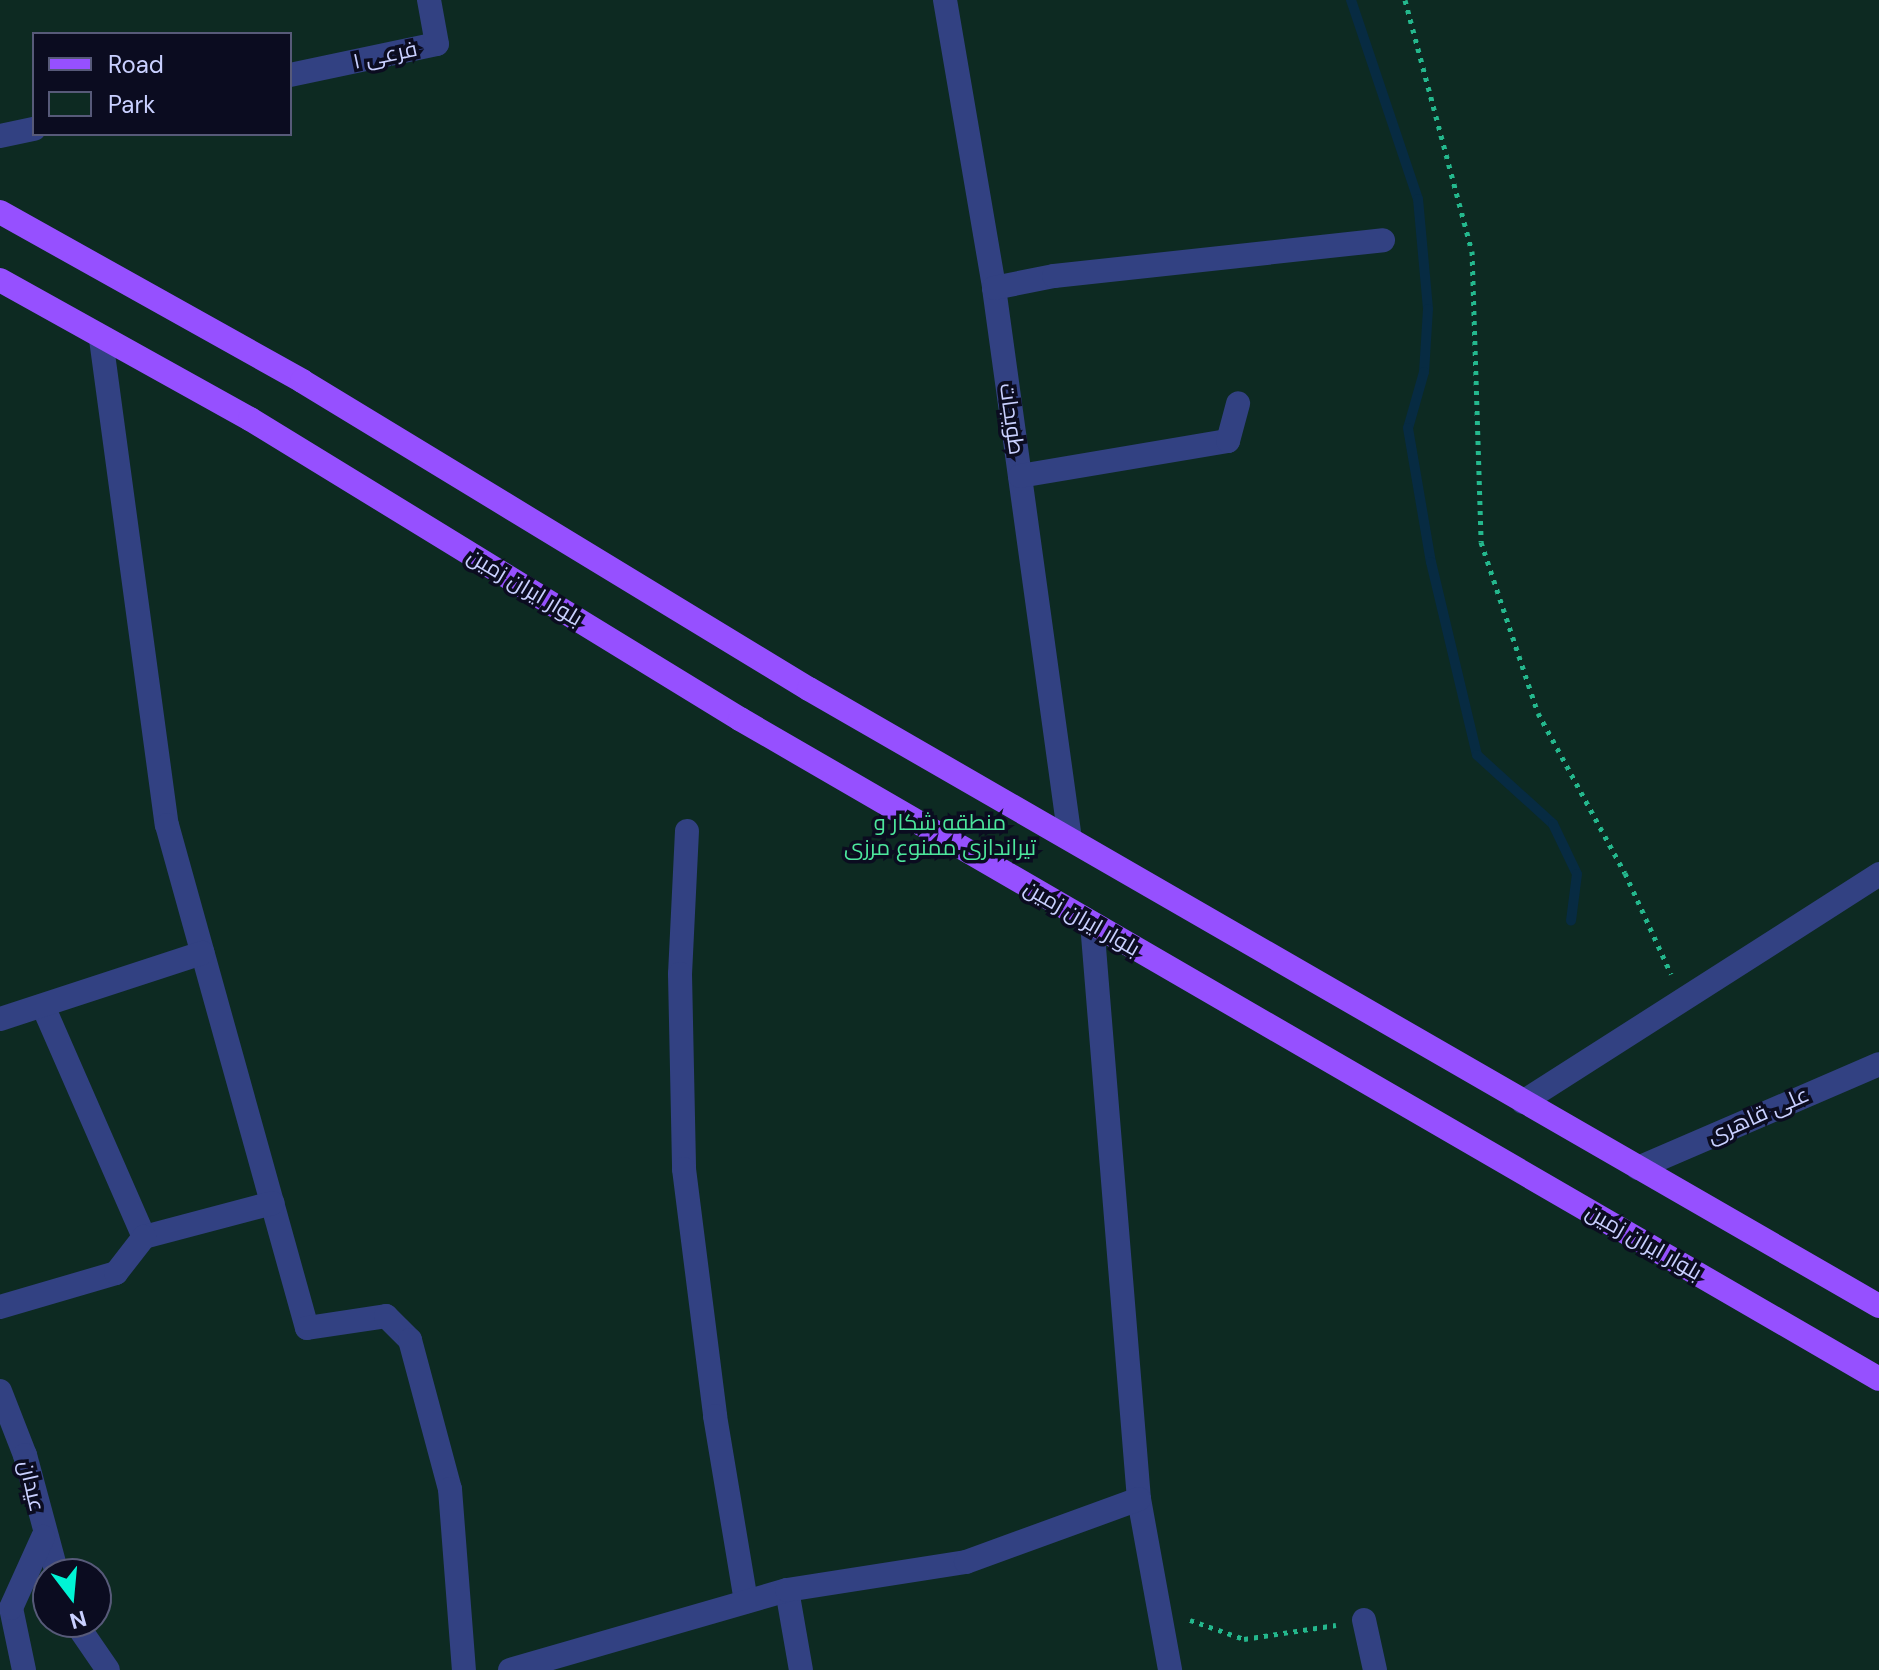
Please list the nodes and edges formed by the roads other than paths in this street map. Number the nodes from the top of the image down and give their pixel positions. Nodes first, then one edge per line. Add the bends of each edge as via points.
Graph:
1 (429, 0) edge
2 (945, 0) edge
3 (292, 75) edge
4 (32, 129) edge
5 (0, 136) edge
6 (1, 209) edge
7 (1383, 240) dead end
8 (0, 280) edge
9 (994, 288) junction
10 (101, 339) junction
11 (1238, 403) dead end
12 (1020, 476) junction
13 (687, 831) dead end
14 (1070, 839) junction
15 (1879, 874) edge
16 (1092, 923) junction
17 (202, 953) junction
18 (43, 1006) junction
19 (0, 1019) edge
20 (1879, 1064) edge
21 (1523, 1102) junction
22 (1638, 1168) junction
23 (273, 1203) junction
24 (144, 1237) junction
25 (1879, 1306) edge
26 (0, 1307) edge
27 (1879, 1379) edge
28 (0, 1391) edge
29 (1139, 1499) junction
30 (43, 1537) junction
31 (51, 1558) edge
32 (787, 1590) junction
33 (746, 1601) junction
34 (1364, 1620) road end
35 (86, 1638) edge
36 (24, 1670) edge
37 (108, 1670) edge
38 (464, 1670) edge
39 (510, 1670) edge
40 (801, 1670) edge
41 (1170, 1670) edge
42 (1375, 1670) edge

1 - 3 street, فرعی ۱ via 437,44
2 - 9 street, طویجات
4 - 5 street
6 - 14 main road via 302,381 809,689
7 - 9 street via 1054,276
8 - 10 main road, بلوار ایران زمین
9 - 12 street, طویجات
10 - 16 main road, بلوار ایران زمین via 250,419 740,719
10 - 17 street via 167,825
11 - 12 street via 1228,441
12 - 14 street, طویجات
13 - 33 street via 680,974 684,1169 715,1416
14 - 21 main road
15 - 21 street
16 - 27 main road, بلوار ایران زمین
16 - 29 street
17 - 18 street
17 - 23 street
18 - 19 street
18 - 24 street
20 - 22 street, علی قاهری
21 - 22 main road
22 - 25 main road
23 - 24 street
23 - 38 street via 307,1328 386,1316 410,1340 450,1489
24 - 26 street via 116,1273
28 - 30 street, عیدان via 25,1455
29 - 32 street via 966,1562
29 - 41 street
30 - 31 street, عیدان
30 - 36 street, عیدان via 11,1608
32 - 33 street
32 - 40 street
33 - 39 street
34 - 42 street
35 - 37 street

